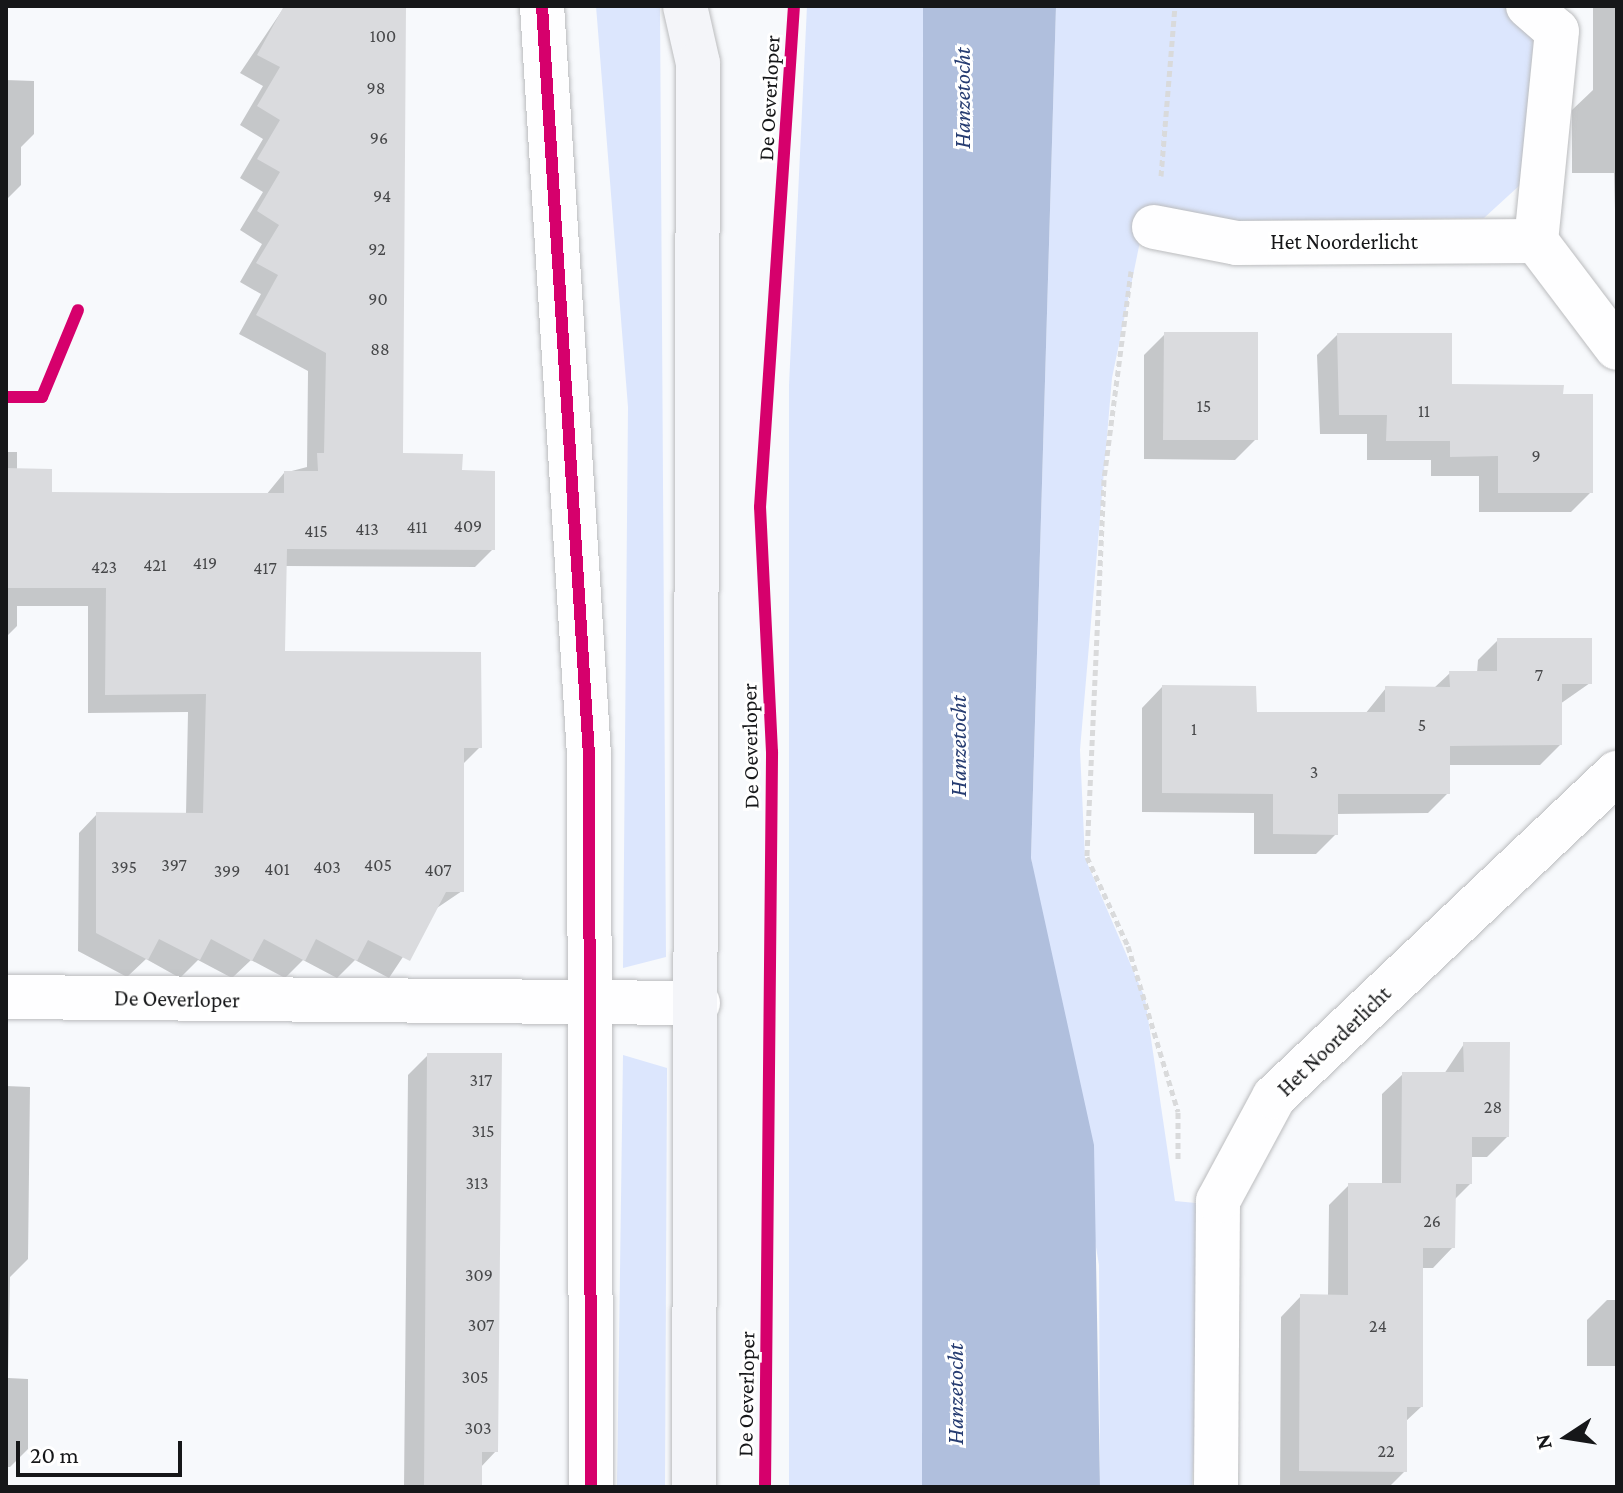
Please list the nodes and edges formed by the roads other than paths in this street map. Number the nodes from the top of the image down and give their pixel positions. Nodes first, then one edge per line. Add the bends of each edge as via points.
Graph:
1 (542, 6) edge
2 (685, 6) edge
3 (711, 6) edge
4 (1528, 6) edge
5 (698, 63) junction
6 (1154, 227) road end
7 (1536, 241) junction
8 (1617, 348) edge
9 (1617, 773) edge
10 (6, 997) edge
11 (588, 1003) junction
12 (698, 1003) junction
13 (591, 1487) edge
14 (694, 1487) edge
15 (1216, 1487) edge

1 - 11 street via 589,755
2 - 5 main road
3 - 5 main road
4 - 7 street via 1557,31
5 - 12 main road
6 - 7 street, Het Noorderlicht via 1237,243
7 - 8 street
9 - 15 street, Het Noorderlicht via 1274,1097 1218,1201
10 - 11 street, De Oeverloper
11 - 12 street, De Oeverloper
11 - 13 street
12 - 14 main road

